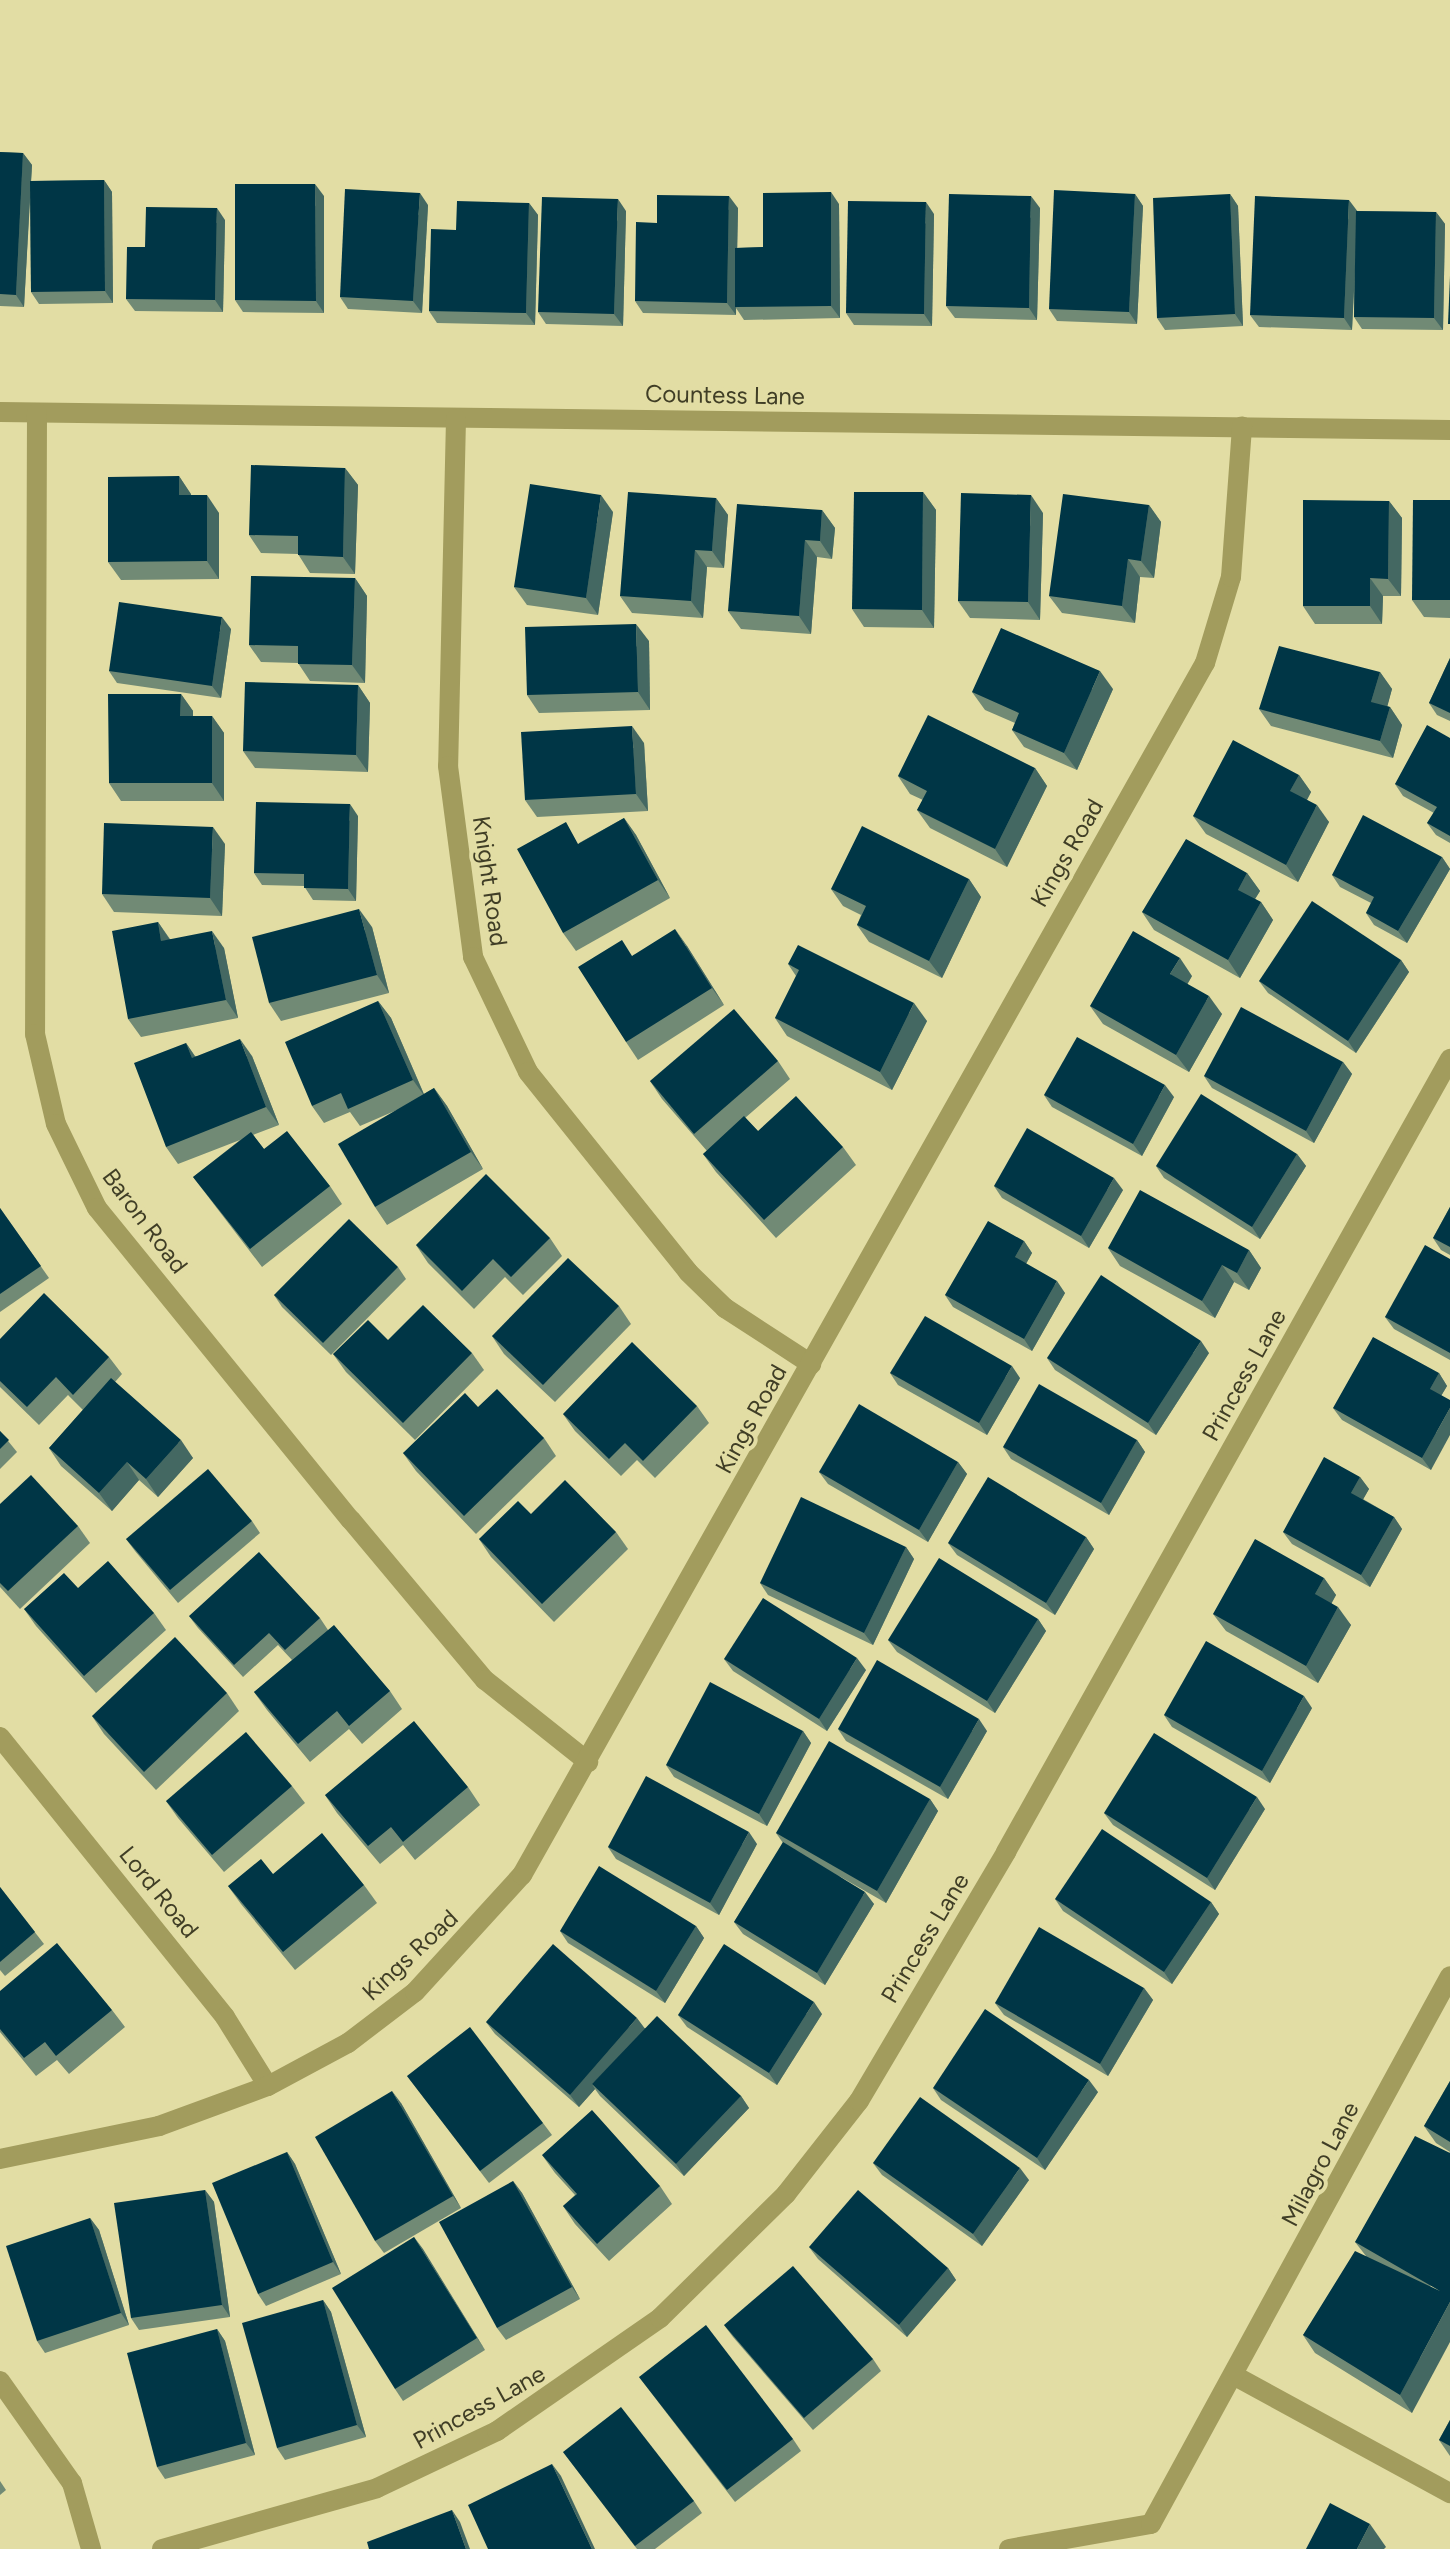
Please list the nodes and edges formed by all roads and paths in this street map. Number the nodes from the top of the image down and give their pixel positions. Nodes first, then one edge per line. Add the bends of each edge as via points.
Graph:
1 (0, 412) edge
2 (37, 413) junction
3 (456, 419) junction
4 (1242, 426) junction
5 (1450, 430) edge
6 (1450, 1059) edge
7 (811, 1364) junction
8 (0, 1737) edge
9 (588, 1762) junction
10 (1450, 1976) edge
11 (268, 2086) junction
12 (0, 2159) edge
13 (1235, 2376) junction
14 (0, 2381) edge
15 (1450, 2493) edge
16 (91, 2549) edge
17 (162, 2549) edge
18 (1009, 2549) edge

1 - 2 street, Countess Lane
2 - 3 street, Countess Lane
2 - 9 street, Baron Road via 31,851 35,1034 56,1124 97,1208 351,1520 485,1680
3 - 4 street, Countess Lane
3 - 7 street, Knight Road via 448,766 473,957 528,1072 678,1260 725,1308
4 - 5 street, Countess Lane
4 - 7 street, Kings Road via 1233,562 1205,663
6 - 17 street, Princess Lane via 999,1865 859,2101 786,2194 660,2318 497,2431 377,2488
7 - 9 street, Kings Road
8 - 11 street, Lord Road via 225,2017
9 - 11 street, Kings Road via 522,1875 469,1940 348,2043
10 - 13 street, Milagro Lane
11 - 12 street, Kings Road via 102,2142
13 - 15 street
13 - 18 street, Milagro Lane via 1151,2524
14 - 16 street via 72,2483

